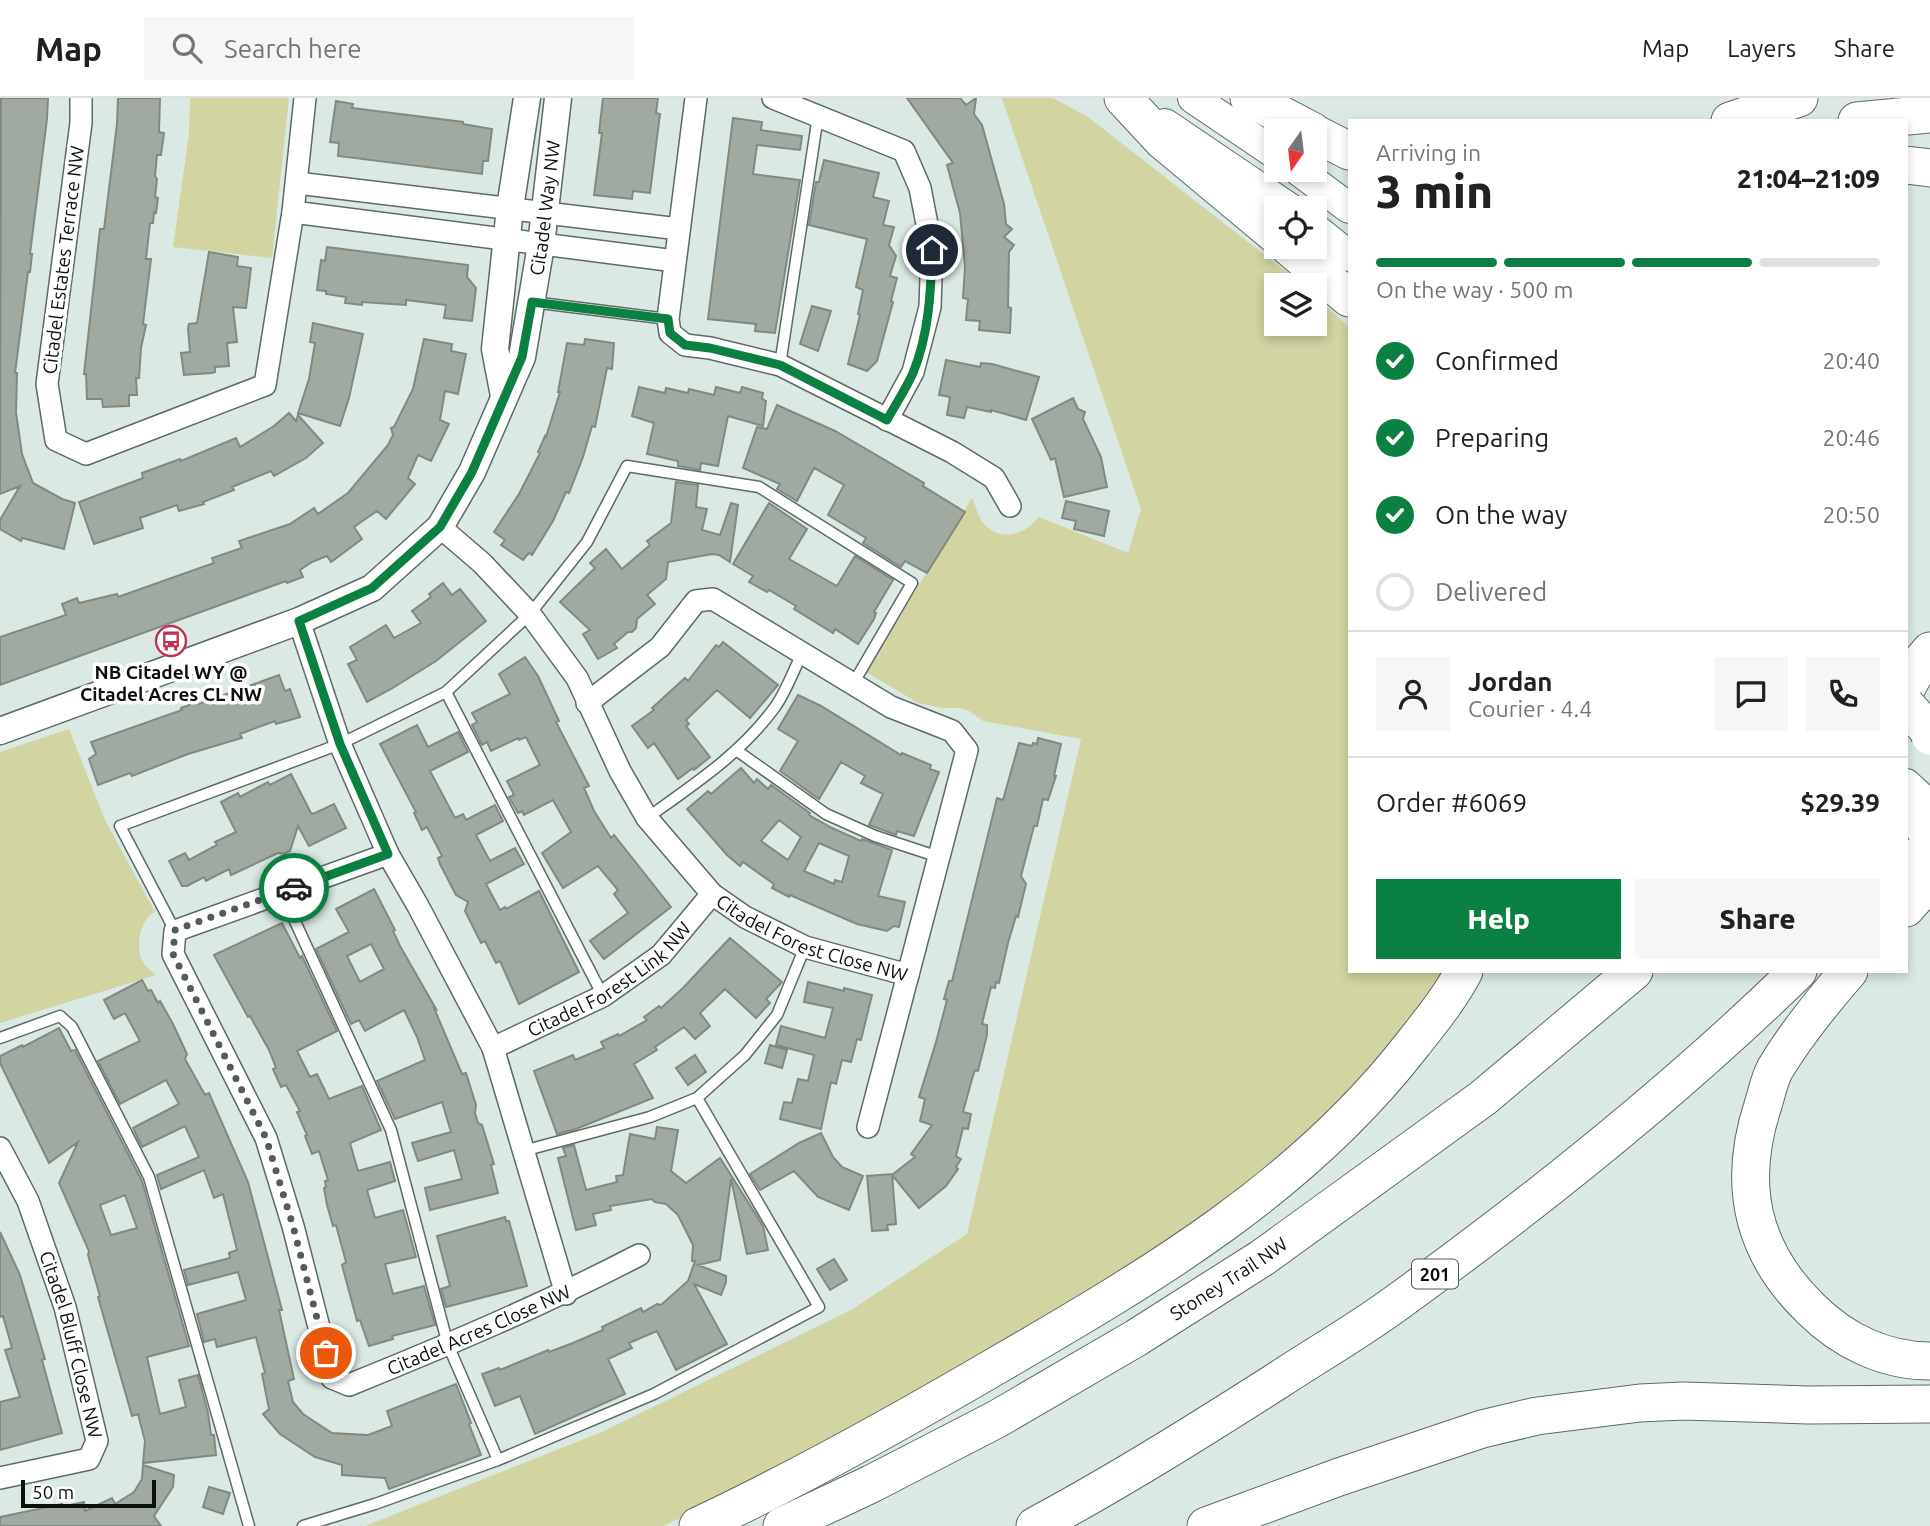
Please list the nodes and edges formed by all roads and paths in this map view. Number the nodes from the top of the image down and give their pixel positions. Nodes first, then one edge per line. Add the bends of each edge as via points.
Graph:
1 (80, 98) edge
2 (305, 98) edge
3 (527, 98) edge
4 (558, 98) edge
5 (696, 98) edge
6 (773, 98) edge
7 (1123, 98) edge
8 (1193, 98) edge
9 (1249, 98) edge
10 (1799, 98) edge
11 (1930, 114) edge
12 (818, 116) junction
13 (1289, 119) edge
14 (1737, 119) edge
15 (1878, 119) edge
16 (1327, 139) edge
17 (1264, 146) edge
18 (1348, 150) edge
19 (1908, 164) edge
20 (1930, 168) edge
21 (1314, 182) edge
22 (297, 183) junction
23 (1271, 196) edge
24 (1348, 207) edge
25 (510, 208) junction
26 (293, 212) junction
27 (544, 213) junction
28 (1264, 225) edge
29 (679, 229) junction
30 (1327, 238) edge
31 (507, 240) junction
32 (541, 245) junction
33 (1348, 255) edge
34 (1303, 259) edge
35 (675, 261) junction
36 (1348, 297) edge
37 (532, 302) junction
38 (668, 319) junction
39 (780, 365) junction
40 (504, 396) junction
41 (887, 420) junction
42 (1010, 506) dead end
43 (440, 527) junction
44 (530, 614) junction
45 (299, 621) junction
46 (1930, 651) edge
47 (802, 653) junction
48 (853, 684) junction
49 (1908, 685) edge
50 (1930, 687) edge
51 (446, 692) junction
52 (587, 703) junction
53 (1908, 707) edge
54 (1908, 709) edge
55 (0, 731) edge
56 (1908, 731) edge
57 (1930, 736) edge
58 (340, 744) junction
59 (736, 750) junction
60 (1930, 752) edge
61 (1908, 786) edge
62 (1930, 806) edge
63 (1908, 810) edge
64 (647, 818) junction
65 (1930, 834) edge
66 (1930, 846) edge
67 (388, 854) junction
68 (939, 857) junction
69 (1908, 864) edge
70 (1930, 881) edge
71 (282, 893) junction
72 (712, 894) junction
73 (1908, 906) edge
74 (175, 930) junction
75 (805, 947) junction
76 (1463, 973) edge
77 (1632, 973) edge
78 (1796, 973) edge
79 (1847, 973) edge
80 (908, 975) junction
81 (603, 996) junction
82 (0, 1038) edge
83 (493, 1048) junction
84 (697, 1098) junction
85 (868, 1127) dead end
86 (0, 1148) edge
87 (523, 1151) junction
88 (639, 1255) dead end
89 (566, 1294) junction
90 (448, 1345) junction
91 (1930, 1360) edge
92 (1930, 1404) edge
93 (1808, 1405) junction
94 (1930, 1424) edge
95 (498, 1460) junction
96 (0, 1478) edge
97 (249, 1526) edge
98 (303, 1526) edge
99 (698, 1526) edge
100 (782, 1526) edge
101 (1035, 1526) edge
102 (1206, 1526) edge

1 - 26 street, Citadel Estates Terrace NW via 47,384 56,440 86,454 265,385
2 - 22 street, Citadel Estates Terrace NW
3 - 25 street, Citadel Way NW
4 - 27 street, Citadel Way NW
5 - 29 street
6 - 12 street
7 - 23 main road
7 - 28 highway via 1162,140
8 - 17 main road
9 - 13 highway
10 - 14 highway
11 - 15 highway
12 - 39 lane
12 - 41 street via 904,151 920,188 932,250 930,307 913,372
16 - 18 highway
19 - 20 highway
21 - 24 main road
22 - 25 street
22 - 26 street, Citadel Estates Terrace NW
25 - 27 street
25 - 31 street, Citadel Way NW
26 - 31 street
27 - 29 street
27 - 32 street, Citadel Way NW
29 - 35 street
30 - 33 main road
31 - 32 street
31 - 40 street, Citadel Way NW via 495,349
32 - 35 street
32 - 37 street, Citadel Way NW
34 - 36 highway
35 - 38 street
37 - 38 lane
37 - 40 street, Citadel Way NW via 522,357
38 - 39 street via 670,333 685,345
39 - 41 street
40 - 43 street, Citadel Way NW via 472,472
41 - 42 street via 993,478
43 - 44 street, Citadel Forest Close NW
43 - 45 street, Citadel Way NW via 372,588
44 - 48 lane via 587,542 627,467 759,487 912,583
44 - 51 lane
44 - 52 street, Citadel Forest Close NW via 577,678
45 - 55 street, Citadel Way NW
45 - 58 street, Citadel Acres Close NW
46 - 49 highway
47 - 48 street, Citadel Forest Close NW
47 - 52 street, Citadel Forest Close NW via 713,599 696,601 660,646
47 - 59 lane via 776,706
48 - 68 street, Citadel Forest Close NW via 891,707 952,731 967,750
50 - 54 highway
51 - 58 lane
51 - 81 lane
52 - 64 street, Citadel Forest Close NW
53 - 57 highway, bridge
56 - 60 main road
58 - 67 street, Citadel Acres Close NW
58 - 74 lane via 120,826
59 - 64 lane
59 - 68 lane via 826,814
61 - 62 main road
63 - 65 highway
64 - 72 street, Citadel Forest Close NW
66 - 69 highway
67 - 71 street
67 - 83 street, Citadel Acres Close NW
68 - 80 street, Citadel Forest Close NW
70 - 73 highway
71 - 74 street
71 - 90 lane via 391,1130
72 - 75 street, Citadel Forest Close NW via 745,917
72 - 81 street, Citadel Forest Link NW via 661,955
74 - 90 street, Citadel Acres Close NW via 173,954 266,1138 332,1378 349,1385
75 - 80 street, Citadel Forest Close NW
75 - 84 lane via 777,1015 745,1055
76 - 99 highway via 1441,1008 1358,1110 1261,1197 1065,1326 881,1433
77 - 100 highway, Stoney Trail NW via 1483,1098 1262,1258 997,1419
78 - 101 highway, 201 via 1594,1154 1393,1305 1212,1422
79 - 91 highway via 1818,1006 1774,1072 1750,1161 1752,1201 1760,1236 1780,1276 1829,1327 1887,1355
80 - 85 street
81 - 83 street, Citadel Forest Link NW
82 - 97 lane via 60,1016 72,1027 149,1177
83 - 87 street, Citadel Acres Close NW
84 - 87 lane via 650,1117
84 - 95 lane via 819,1307 654,1394
86 - 96 street, Citadel Bluff Close NW via 27,1201 65,1307 97,1441 89,1459
87 - 89 street, Citadel Acres Close NW
88 - 89 street
89 - 90 street, Citadel Acres Close NW
90 - 95 lane
92 - 93 highway
93 - 94 highway via 1859,1421
93 - 102 highway via 1661,1402 1536,1416 1469,1433
95 - 98 lane

